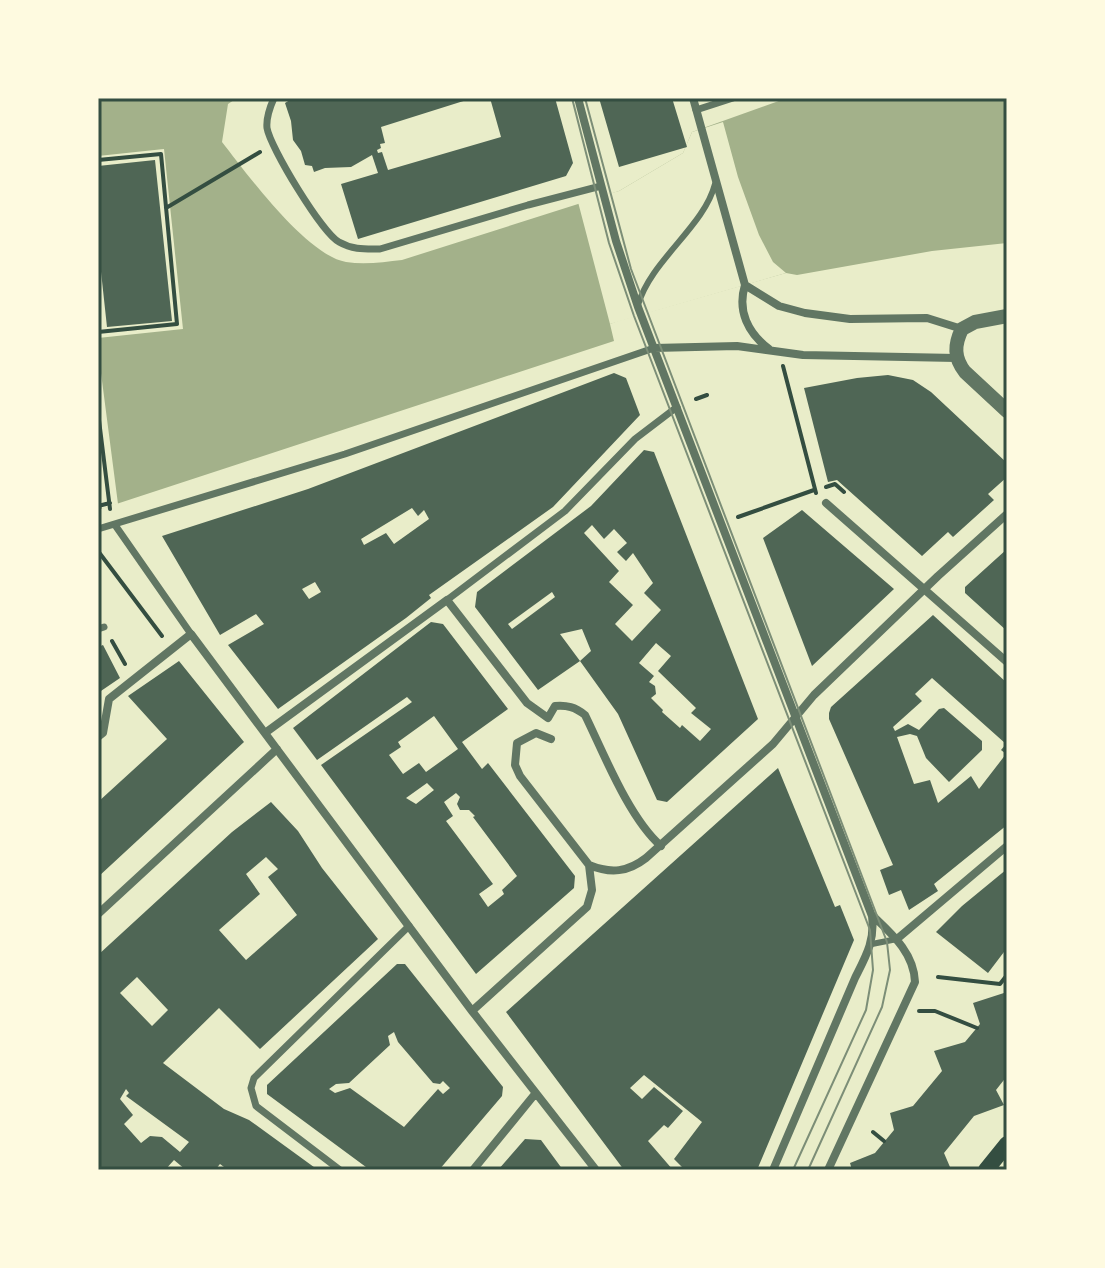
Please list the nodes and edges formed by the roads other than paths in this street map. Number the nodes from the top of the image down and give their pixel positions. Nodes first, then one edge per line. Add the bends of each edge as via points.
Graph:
1 (274, 98) edge
2 (578, 98) edge
3 (693, 98) edge
4 (733, 98) edge
5 (696, 110) junction
6 (715, 184) junction
7 (602, 191) junction
8 (745, 285) junction
9 (639, 310) junction
10 (1007, 316) edge
11 (962, 329) junction
12 (654, 348) junction
13 (770, 350) junction
14 (956, 358) junction
15 (677, 407) junction
16 (1007, 411) edge
17 (826, 503) road end
18 (1007, 514) edge
19 (115, 525) junction
20 (98, 529) edge
21 (924, 589) junction
22 (447, 600) junction
23 (191, 634) junction
24 (1007, 662) edge
25 (796, 716) junction
26 (265, 733) junction
27 (98, 737) edge
28 (551, 739) dead end
29 (277, 749) junction
30 (661, 846) junction
31 (1007, 846) edge
32 (589, 865) junction
33 (98, 914) edge
34 (872, 916) junction
35 (409, 926) junction
36 (897, 939) junction
37 (872, 944) junction
38 (472, 1011) junction
39 (535, 1094) junction
40 (1007, 1144) edge
41 (340, 1170) edge
42 (473, 1170) edge
43 (596, 1170) edge
44 (773, 1170) edge
45 (828, 1170) edge
46 (986, 1170) edge

1 - 7 street via 266,125 272,144 335,240 357,250 380,249 528,205
2 - 7 street
3 - 5 street
4 - 5 street
5 - 6 street
6 - 8 street
6 - 9 lane via 709,200 648,282
7 - 9 street
8 - 11 street via 779,306 805,313 850,319 927,318
8 - 13 street via 745,320 754,338
9 - 12 street
10 - 11 street
11 - 14 street
12 - 13 street
12 - 15 street
12 - 19 street via 345,454
13 - 14 street
14 - 16 street
15 - 22 street via 635,439 565,511
15 - 25 street
17 - 21 street
18 - 21 street
19 - 20 street
19 - 23 street
21 - 24 street
21 - 25 street
22 - 26 street
22 - 30 street via 527,703 548,718 555,706 565,705 585,715 637,817
23 - 26 street
23 - 27 street via 125,680 109,699
25 - 30 street via 773,744
25 - 34 street
26 - 29 street
28 - 32 street via 536,733 517,743 515,765
29 - 33 street
29 - 35 street
30 - 32 street via 634,867 604,871
31 - 36 street
32 - 38 street via 592,890 587,907
34 - 36 street
34 - 37 street
35 - 38 street
35 - 41 street via 254,1078 251,1088 256,1106
36 - 37 lane
36 - 45 street via 911,962 915,982
37 - 44 street
38 - 39 street
39 - 42 street
39 - 43 street
40 - 46 main road

